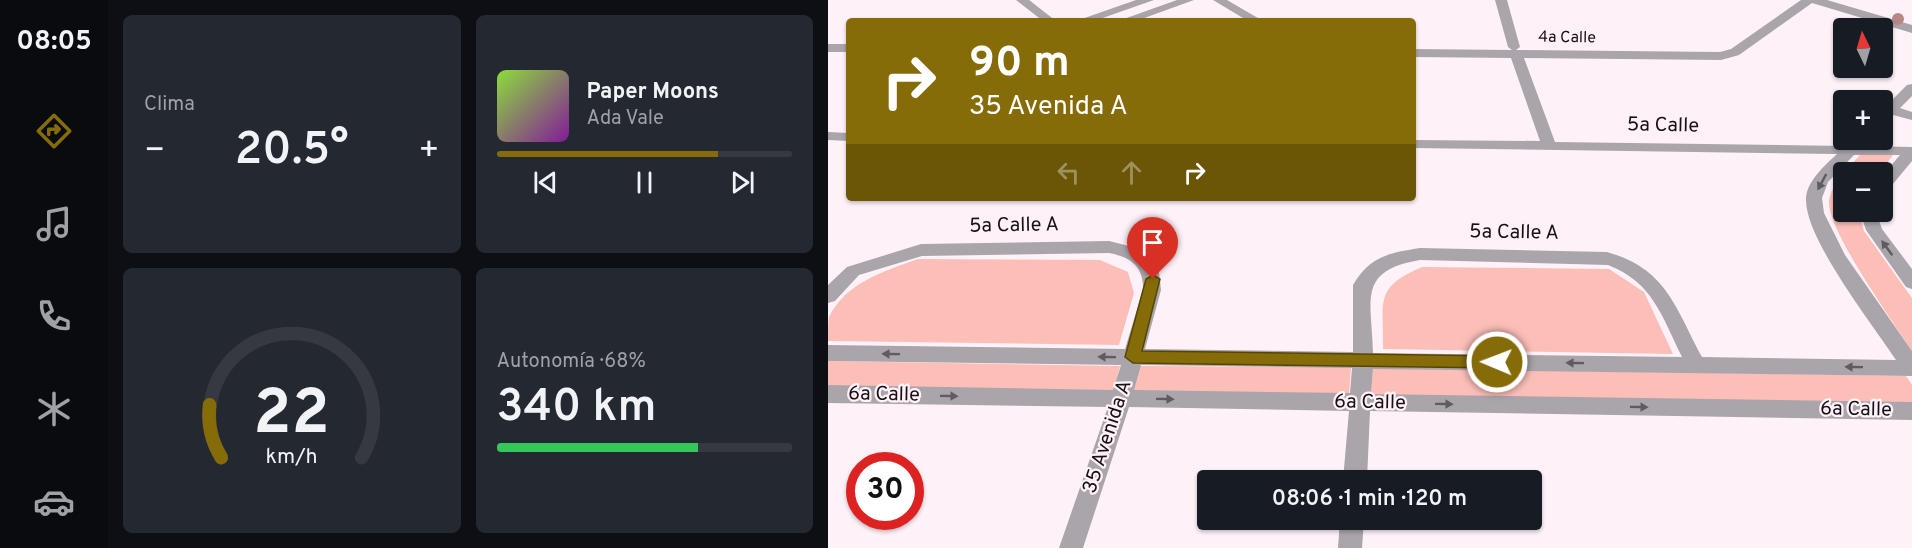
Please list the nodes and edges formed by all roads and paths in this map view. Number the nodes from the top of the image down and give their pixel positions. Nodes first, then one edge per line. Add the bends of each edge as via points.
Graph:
1 (1022, 0) edge
2 (1148, 0) edge
3 (1188, 0) edge
4 (1219, 0) edge
5 (1501, 0) edge
6 (1808, 0) edge
7 (1815, 0) edge
8 (1851, 0) edge
9 (1888, 11) junction
10 (1046, 18) edge
11 (1091, 18) edge
12 (1133, 18) edge
13 (1252, 18) edge
14 (1875, 18) edge
15 (1879, 18) edge
16 (1912, 18) edge
17 (1893, 23) edge
18 (1912, 29) edge
19 (828, 36) edge
20 (846, 36) edge
21 (828, 48) edge
22 (846, 48) edge
23 (1515, 50) junction
24 (1416, 53) edge
25 (1912, 88) edge
26 (1893, 108) edge
27 (1893, 114) edge
28 (1912, 116) edge
29 (828, 136) edge
30 (846, 137) edge
31 (1416, 144) edge
32 (1833, 145) edge
33 (1549, 146) junction
34 (1893, 149) edge
35 (1852, 150) edge
36 (1912, 151) edge
37 (1893, 174) edge
38 (1871, 222) edge
39 (1109, 247) joint
40 (1912, 282) edge
41 (828, 296) edge
42 (828, 353) edge
43 (1133, 357) junction
44 (1363, 360) junction
45 (1696, 365) junction
46 (1912, 368) edge
47 (828, 394) edge
48 (1121, 399) junction
49 (1360, 402) junction
50 (1912, 411) edge
51 (1356, 470) edge
52 (1351, 530) edge
53 (1071, 548) edge
54 (1350, 548) edge

1 - 10 street
2 - 11 street
3 - 12 street
4 - 13 street
5 - 23 street
6 - 23 street, 4a Calle via 1735,51 1721,56
7 - 14 street
8 - 9 street
9 - 15 street
9 - 16 street
17 - 18 street
19 - 20 street
21 - 22 street
23 - 24 street, 4a Calle
23 - 33 street
25 - 26 street
27 - 28 street
29 - 30 street
31 - 33 street, 5a Calle
32 - 33 street, 5a Calle
34 - 36 street, 5a Calle
35 -> 46 street via 1824,176 1814,199 1822,231
36 - 37 street
40 -> 38 street
39 - 41 street, 5a Calle A via 921,250 854,271
39 - 43 street, 35 Avenida A via 1129,250 1147,264 1153,279
43 -> 42 street, 6a Calle
43 - 44 street, 6a Calle
43 - 48 street, 35 Avenida A
45 -> 44 street, 6a Calle
44 - 45 street, 5a Calle A via 1362,285 1375,267 1420,254 1607,258 1629,265 1656,288
44 - 49 street, 5a Calle A
46 -> 45 street, 6a Calle
47 -> 48 street, 6a Calle
48 -> 49 street, 6a Calle
48 - 53 street, 35 Avenida A
49 -> 50 street, 6a Calle
49 - 51 street, 5a Calle A
52 - 54 street

